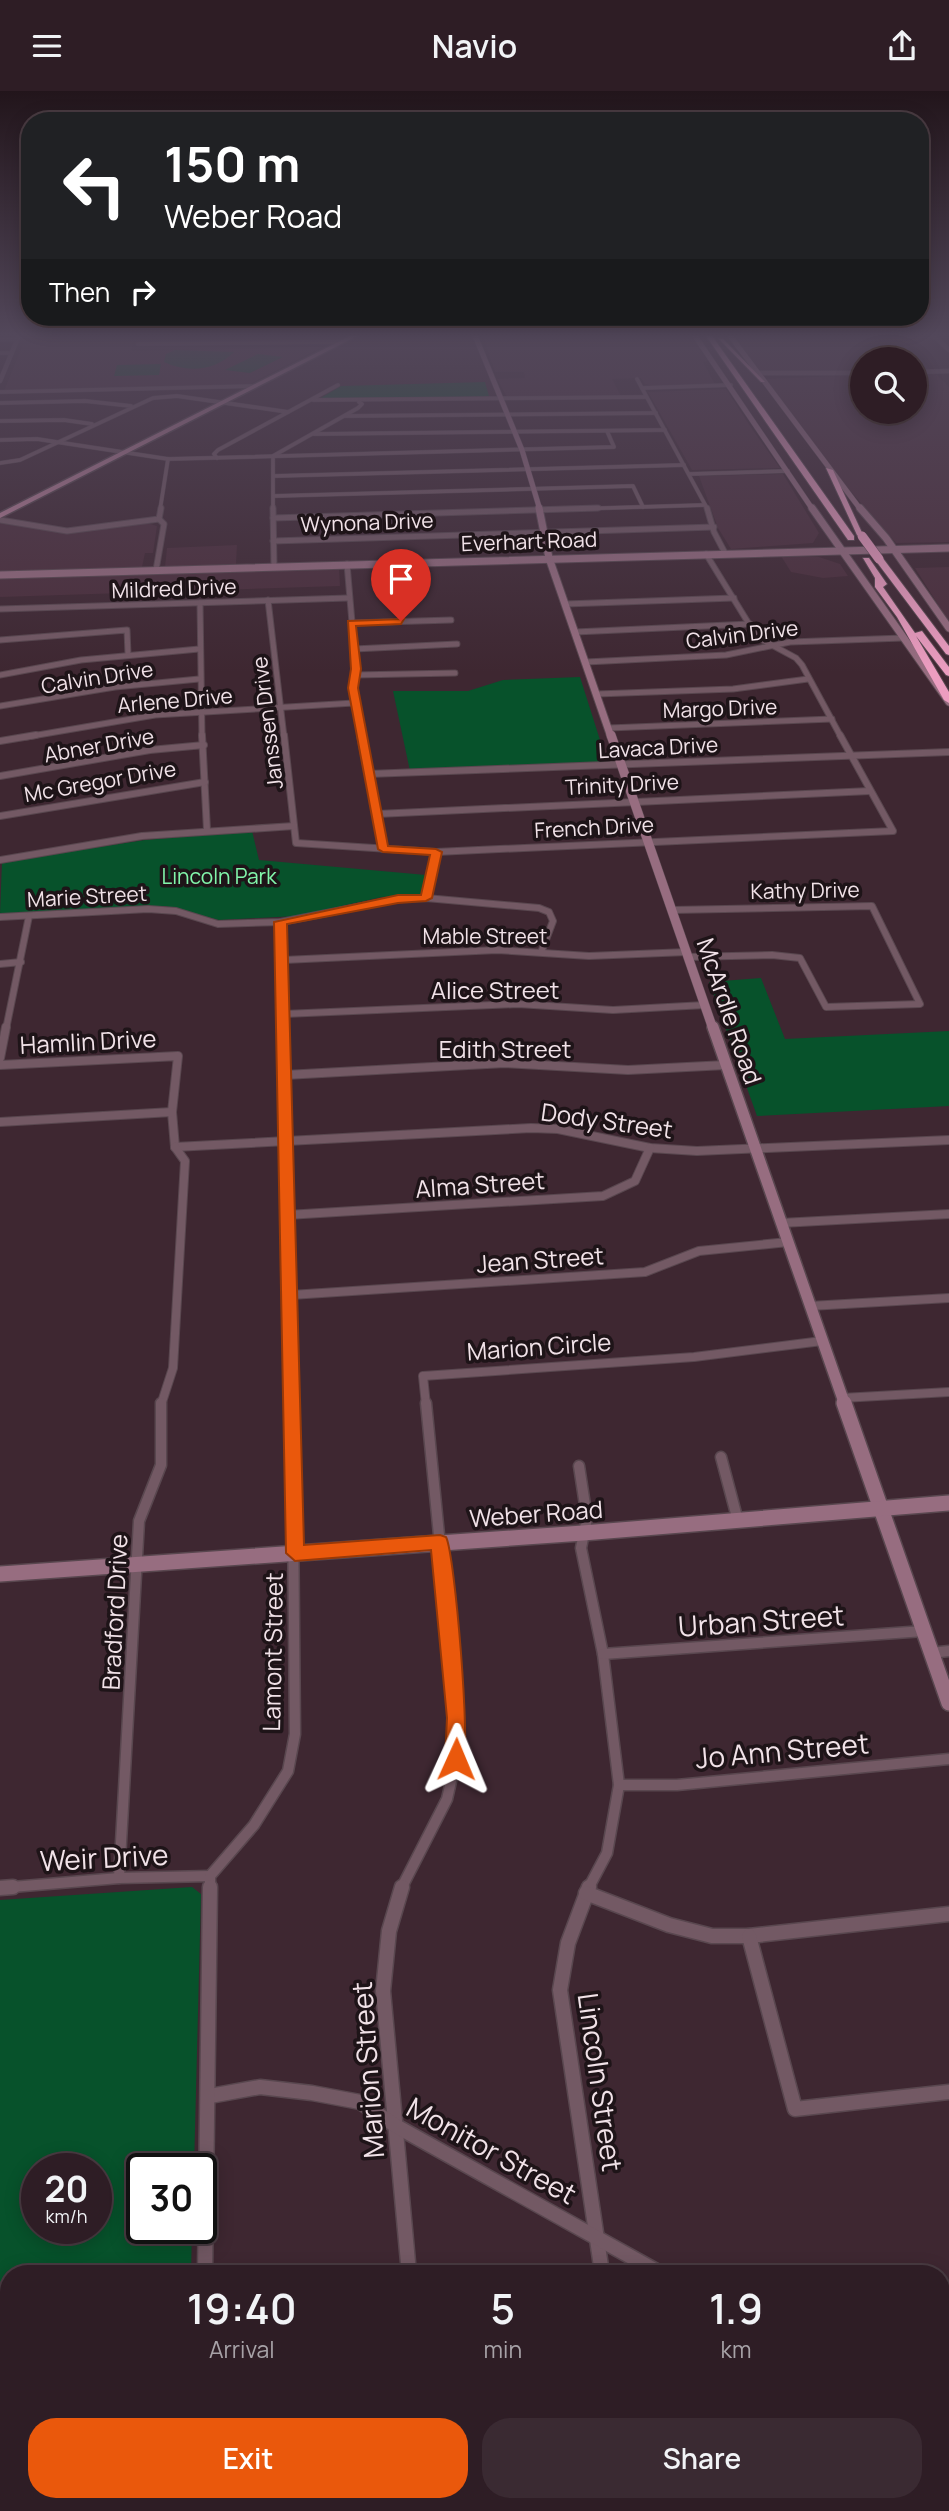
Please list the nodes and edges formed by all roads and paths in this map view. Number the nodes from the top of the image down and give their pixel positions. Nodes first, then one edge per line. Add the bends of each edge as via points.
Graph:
1 (50, 446) edge
2 (82, 446) edge
3 (138, 446) edge
4 (226, 446) edge
5 (292, 446) edge
6 (520, 446) edge
7 (614, 446) edge
8 (674, 446) edge
9 (771, 446) edge
10 (776, 446) edge
11 (786, 446) edge
12 (798, 446) edge
13 (811, 446) edge
14 (522, 450) junction
15 (124, 453) junction
16 (273, 456) junction
17 (217, 458) junction
18 (168, 459) junction
19 (0, 463) edge
20 (684, 465) junction
21 (527, 468) junction
22 (829, 470) junction
23 (788, 471) junction
24 (690, 474) junction
25 (274, 476) junction
26 (534, 489) junction
27 (274, 496) junction
28 (705, 505) junction
29 (643, 507) junction
30 (540, 510) junction
31 (0, 518) edge
32 (273, 518) junction
33 (159, 519) junction
34 (838, 520) junction
35 (714, 527) junction
36 (828, 532) junction
37 (544, 533) junction
38 (862, 535) junction
39 (886, 538) junction
40 (273, 541) junction
41 (949, 546) edge
42 (839, 548) junction
43 (891, 548) junction
44 (806, 550) junction
45 (725, 553) junction
46 (705, 554) junction
47 (549, 558) junction
48 (849, 561) junction
49 (347, 564) junction
50 (274, 566) junction
51 (156, 570) junction
52 (0, 575) edge
53 (879, 578) junction
54 (915, 582) junction
55 (348, 598) junction
56 (734, 598) junction
57 (268, 600) junction
58 (200, 603) junction
59 (565, 604) junction
60 (0, 609) edge
61 (451, 620) dead end
62 (351, 623) junction
63 (750, 624) junction
64 (949, 628) edge
65 (575, 632) junction
66 (903, 638) junction
67 (0, 640) edge
68 (457, 644) dead end
69 (772, 646) junction
70 (200, 649) junction
71 (354, 649) junction
72 (948, 651) edge
73 (128, 654) junction
74 (586, 662) junction
75 (455, 673) dead end
76 (949, 673) edge
77 (0, 675) edge
78 (355, 675) junction
79 (200, 679) junction
80 (808, 679) junction
81 (597, 694) junction
82 (949, 701) edge
83 (354, 703) junction
84 (0, 706) edge
85 (282, 708) junction
86 (203, 712) junction
87 (832, 719) junction
88 (609, 728) junction
89 (0, 741) edge
90 (204, 745) junction
91 (949, 752) edge
92 (850, 755) junction
93 (621, 764) junction
94 (368, 774) junction
95 (0, 776) edge
96 (205, 782) junction
97 (870, 791) junction
98 (634, 801) junction
99 (377, 814) junction
100 (0, 816) edge
101 (295, 826) junction
102 (207, 830) junction
103 (648, 841) junction
104 (296, 843) joint
105 (383, 849) junction
106 (436, 852) junction
107 (0, 860) edge
108 (426, 898) junction
109 (672, 910) junction
110 (29, 916) junction
111 (0, 917) edge
112 (281, 922) junction
113 (542, 950) junction
114 (688, 954) junction
115 (284, 960) junction
116 (21, 963) junction
117 (0, 964) edge
118 (920, 1004) joint
119 (705, 1005) junction
120 (10, 1013) junction
121 (0, 1014) edge
122 (285, 1014) junction
123 (178, 1056) joint
124 (0, 1058) edge
125 (0, 1065) edge
126 (726, 1065) junction
127 (285, 1075) junction
128 (173, 1112) junction
129 (0, 1122) edge
130 (287, 1140) junction
131 (949, 1140) edge
132 (175, 1147) junction
133 (650, 1148) junction
134 (755, 1149) junction
135 (949, 1214) edge
136 (287, 1215) junction
137 (782, 1223) junction
138 (788, 1243) junction
139 (291, 1295) junction
140 (949, 1298) edge
141 (810, 1306) junction
142 (822, 1341) junction
143 (949, 1392) edge
144 (842, 1398) junction
145 (721, 1457) dead end
146 (579, 1467) dead end
147 (949, 1503) edge
148 (881, 1507) junction
149 (738, 1521) junction
150 (583, 1533) junction
151 (440, 1542) junction
152 (295, 1553) junction
153 (138, 1564) junction
154 (0, 1574) edge
155 (924, 1631) junction
156 (949, 1651) edge
157 (931, 1653) junction
158 (603, 1654) junction
159 (949, 1703) edge
160 (949, 1759) edge
161 (619, 1785) junction
162 (210, 1876) junction
163 (120, 1878) junction
164 (0, 1888) edge
165 (586, 1893) junction
166 (949, 1914) edge
167 (749, 1936) junction
168 (949, 2092) edge
169 (210, 2096) junction
170 (396, 2126) junction
171 (597, 2237) junction
172 (205, 2265) edge
173 (408, 2265) edge
174 (601, 2265) edge
175 (646, 2265) edge

1 - 19 street
2 - 15 street
3 - 15 main road
4 - 17 street via 214,454
5 - 16 street
6 - 14 main road, McArdle Road
7 - 14 street
8 - 20 street
9 - 23 main road
10 - 34 highway
11 - 34 highway
12 - 38 highway
13 - 22 main road
14 - 16 street
14 - 21 main road, McArdle Road
15 - 18 street
15 - 31 main road
16 - 17 street
16 - 25 street
17 - 18 street
18 - 33 street
20 - 21 street
20 - 24 street
21 - 25 street
21 - 26 main road, McArdle Road
22 - 38 highway
22 - 39 main road
23 - 24 street
23 - 36 main road
24 - 28 street
25 - 27 street
26 - 27 street
26 - 29 street via 632,486
26 - 30 main road, McArdle Road
27 - 32 street
28 - 29 street
28 - 35 street
29 - 30 street
30 - 32 street
30 - 37 main road, McArdle Road
31 - 33 street via 67,531
32 - 40 street
33 - 51 street via 164,524
34 - 53 highway
35 - 37 street, Wynona Drive
35 - 45 street
36 - 39 main road via 850,543
36 - 42 main road
36 - 44 main road via 817,547
37 - 40 street, Wynona Drive
37 - 47 main road, McArdle Road
38 - 72 highway, bridge
39 - 43 main road
40 - 50 street
41 - 43 main road, Everhart Road
42 - 43 main road, Everhart Road
42 - 44 main road, Everhart Road
42 - 48 main road
43 - 54 main road
44 - 45 main road, Everhart Road
44 - 48 main road
45 - 46 main road, Everhart Road
46 - 47 main road, Everhart Road
46 - 56 street
47 - 49 main road, Everhart Road
47 - 59 main road, McArdle Road
48 - 54 main road via 857,555 887,555
48 - 66 main road
49 - 50 main road, Everhart Road
49 - 55 street
50 - 51 main road, Everhart Road
51 - 52 main road, Everhart Road
53 - 76 highway
53 - 82 highway via 880,587
54 - 64 main road
55 - 57 street, Mildred Drive
55 - 62 street
56 - 59 street
56 - 63 street
57 - 58 street, Mildred Drive
57 - 85 street, Janssen Drive
58 - 60 street, Mildred Drive
58 - 70 street
59 - 65 main road, McArdle Road
61 - 62 street
62 - 71 street
63 - 65 street
63 - 69 street via 758,637
65 - 74 main road, McArdle Road
66 - 69 street, Calvin Drive
66 - 82 main road
67 - 73 street via 127,630
68 - 71 street
69 - 74 street, Calvin Drive via 716,656
69 - 80 street via 796,658
70 - 73 street
70 - 79 street
71 - 78 street
73 - 77 street
74 - 81 main road, McArdle Road
75 - 78 street
78 - 83 street
79 - 84 street, Calvin Drive
79 - 86 street
80 - 81 street via 733,689
80 - 87 street
81 - 88 main road, McArdle Road
83 - 85 street, Arlene Drive
83 - 94 street
85 - 86 street, Arlene Drive
85 - 101 street, Janssen Drive
86 - 89 street, Arlene Drive via 144,716
86 - 90 street
87 - 88 street, Margo Drive
87 - 92 street
88 - 93 main road, McArdle Road
90 - 95 street, Abner Drive
90 - 96 street
91 - 92 street, Lavaca Drive
92 - 93 street, Lavaca Drive
92 - 97 street
93 - 94 street, Lavaca Drive
93 - 98 main road, McArdle Road
94 - 99 street
96 - 100 street, Mc Gregor Drive
96 - 102 street
97 - 98 street, Trinity Drive
97 - 103 street, French Drive via 893,831
98 - 99 street, Trinity Drive
98 - 103 main road, McArdle Road
99 - 105 street
101 - 102 street
101 - 104 street, Janssen Drive
102 - 107 street
103 - 106 street, French Drive
103 - 109 main road, McArdle Road
104 - 105 street, French Drive
105 - 106 street, French Drive
106 - 108 street
108 - 112 street, Marie Street via 398,899
108 - 113 street, Marie Street via 549,912 553,921
109 - 114 main road, McArdle Road
109 - 118 street, Kathy Drive via 872,906
110 - 111 street, Marie Street
110 - 112 street, Marie Street via 148,909 176,911 218,924
110 - 116 street
112 - 115 street, Lamont Street
113 - 114 street, Mable Street via 589,956
113 - 115 street, Mable Street
114 - 118 street, Mable Street via 800,958 826,1007
114 - 119 main road, McArdle Road
115 - 122 street, Lamont Street
116 - 117 street
116 - 120 street
119 - 122 street, Alice Street via 613,1010 517,1004
119 - 126 main road, McArdle Road
120 - 121 street
120 - 124 street
122 - 127 street, Lamont Street
123 - 125 street, Hamlin Drive
123 - 128 street, Bradford Drive
126 - 127 street, Edith Street via 628,1070 505,1063
126 - 134 main road, McArdle Road
127 - 130 street, Lamont Street
128 - 129 street
128 - 132 street, Bradford Drive
130 - 132 street, Dody Street
130 - 133 street, Dody Street via 544,1128
130 - 136 street, Lamont Street
131 - 134 street, Dody Street
132 - 153 street, Bradford Drive via 185,1161 173,1367 159,1409 160,1465 139,1521
133 - 134 street, Dody Street
133 - 136 street, Alma Street via 638,1181 603,1196
134 - 137 main road, McArdle Road
135 - 137 street
136 - 139 street, Lamont Street
137 - 138 main road, McArdle Road
138 - 139 street, Jean Street via 710,1249 645,1272
138 - 141 main road, McArdle Road
139 - 152 street, Lamont Street
140 - 141 street
141 - 142 main road, McArdle Road
142 - 144 main road, McArdle Road
142 - 151 street, Marion Circle via 694,1357 423,1376
143 - 144 street
144 - 148 main road, McArdle Road
145 - 149 street
146 - 150 street, Lincoln Street via 587,1518
147 - 148 main road, Weber Road
148 - 149 main road, Weber Road
148 - 155 main road, McArdle Road
149 - 150 main road, Weber Road
150 - 151 main road, Weber Road
150 - 158 street, Lincoln Street via 581,1548
151 - 152 main road, Weber Road
151 - 170 street, Marion Street via 457,1718 456,1759 447,1799 400,1892 390,1931 383,1991
152 - 153 main road, Weber Road
152 - 162 street, Lamont Street via 295,1734 288,1771 254,1825
153 - 154 main road, Weber Road
153 - 163 street, Bradford Drive
155 - 157 main road, McArdle Road
155 - 158 street, Urban Street
156 - 157 street
157 - 159 main road, McArdle Road
158 - 161 street, Lincoln Street
160 - 161 street, Jo Ann Street via 677,1785
161 - 165 street, Lincoln Street via 607,1853
162 - 163 street, Weir Drive
162 - 169 street
163 - 164 street, Weir Drive
165 - 167 street via 669,1925 712,1936
165 - 171 street, Lincoln Street via 568,1943 560,1990
166 - 167 street
167 - 168 street via 795,2109
169 - 170 street, Monitor Street via 260,2087 312,2093 360,2102
169 - 172 street
170 - 171 street, Monitor Street
170 - 173 street, Marion Street
171 - 174 street, Lincoln Street
171 - 175 street, Monitor Street

